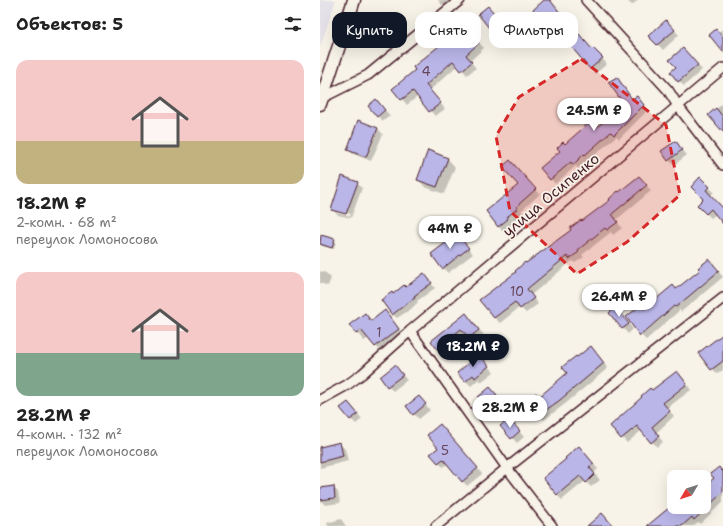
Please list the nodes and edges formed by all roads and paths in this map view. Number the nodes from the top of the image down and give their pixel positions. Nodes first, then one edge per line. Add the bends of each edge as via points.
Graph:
1 (354, 0) edge
2 (460, 0) edge
3 (586, 0) edge
4 (723, 68) edge
5 (321, 101) edge
6 (678, 106) junction
7 (723, 165) edge
8 (723, 298) edge
9 (410, 331) junction
10 (320, 400) edge
11 (507, 468) junction
12 (436, 526) edge
13 (552, 526) edge

1 - 5 main road
2 - 5 street via 368,75
3 - 6 street via 668,90
4 - 6 street, улица Осипенко
6 - 7 street
6 - 9 street, улица Осипенко
8 - 11 street
9 - 10 street, улица Осипенко via 362,374
9 - 11 street
11 - 12 street
11 - 13 street

